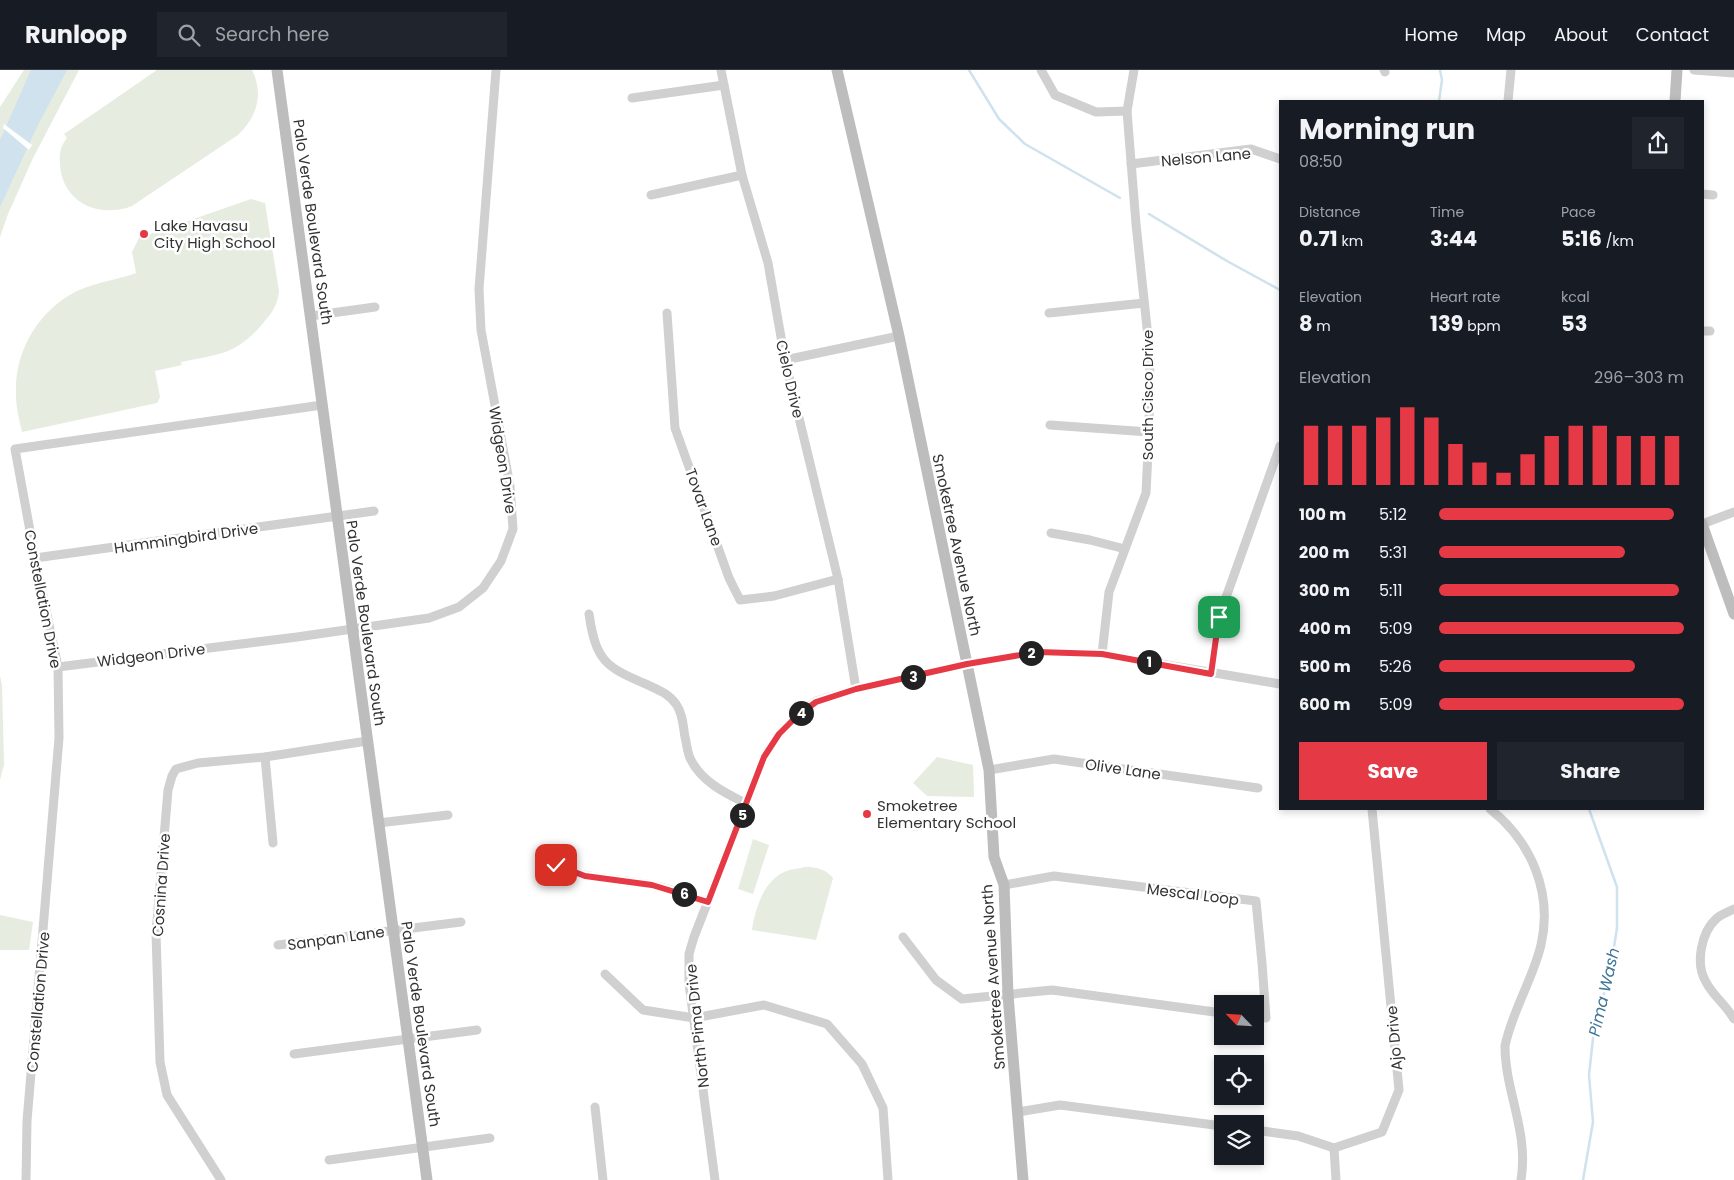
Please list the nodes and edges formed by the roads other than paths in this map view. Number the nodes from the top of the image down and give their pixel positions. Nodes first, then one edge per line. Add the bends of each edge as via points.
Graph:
1 (277, 70) edge
2 (496, 70) edge
3 (721, 70) edge
4 (837, 70) edge
5 (1041, 70) edge
6 (1134, 70) edge
7 (1511, 70) edge
8 (1677, 70) edge
9 (1694, 70) edge
10 (1734, 73) edge
11 (724, 85) junction
12 (632, 98) dead end
13 (1508, 100) edge
14 (1675, 100) edge
15 (1127, 111) junction
16 (1279, 160) edge
17 (1131, 164) junction
18 (742, 175) junction
19 (1704, 194) edge
20 (650, 195) dead end
21 (1714, 195) dead end
22 (1144, 303) junction
23 (375, 307) dead end
24 (667, 313) dead end
25 (1049, 313) dead end
26 (310, 316) junction
27 (899, 336) junction
28 (785, 360) junction
29 (322, 405) junction
30 (1050, 425) dead end
31 (1149, 432) junction
32 (1279, 449) edge
33 (374, 511) dead end
34 (1734, 512) edge
35 (337, 517) junction
36 (1704, 524) edge
37 (1704, 527) edge
38 (1051, 534) dead end
39 (1125, 549) junction
40 (34, 558) junction
41 (838, 579) junction
42 (589, 614) dead end
43 (1734, 614) edge
44 (352, 629) junction
45 (1102, 654) junction
46 (967, 664) junction
47 (58, 667) junction
48 (1211, 674) junction
49 (1279, 684) edge
50 (856, 689) junction
51 (367, 742) junction
52 (265, 757) junction
53 (989, 770) junction
54 (1258, 788) dead end
55 (747, 804) junction
56 (1372, 810) edge
57 (1491, 810) edge
58 (448, 815) dead end
59 (378, 822) junction
60 (273, 843) dead end
61 (547, 858) dead end
62 (1004, 885) junction
63 (708, 902) junction
64 (1734, 909) edge
65 (461, 922) dead end
66 (394, 930) junction
67 (903, 938) dead end
68 (278, 945) dead end
69 (605, 974) dead end
70 (1008, 995) junction
71 (1214, 1012) edge
72 (694, 1018) junction
73 (1264, 1018) edge
74 (1734, 1019) edge
75 (476, 1030) dead end
76 (408, 1039) junction
77 (294, 1054) dead end
78 (595, 1107) dead end
79 (1018, 1112) junction
80 (1214, 1125) edge
81 (1264, 1131) edge
82 (490, 1138) dead end
83 (423, 1147) junction
84 (1334, 1148) junction
85 (329, 1160) dead end
86 (26, 1180) edge
87 (221, 1180) edge
88 (427, 1180) edge
89 (603, 1180) edge
90 (715, 1180) edge
91 (888, 1180) edge
92 (1023, 1180) edge
93 (1336, 1180) edge
94 (1521, 1180) edge

1 - 26 main road, Palo Verde Boulevard South
2 - 44 street, Widgeon Drive via 479,289 480,330 510,486 513,529 501,561 483,588 460,607 429,618
3 - 11 street, Cielo Drive
4 - 27 main road, Smoketree Avenue North
5 - 15 street via 1055,95 1096,112
6 - 15 street, South Cisco Drive
7 - 13 street
8 - 14 main road
9 - 10 street
11 - 12 street
11 - 18 street, Cielo Drive
15 - 17 street, South Cisco Drive
16 - 17 street, Nelson Lane via 1251,149
17 - 22 street, South Cisco Drive
18 - 20 street
18 - 28 street, Cielo Drive via 768,263
19 - 21 street
22 - 25 street
22 - 31 street, South Cisco Drive via 1150,356
23 - 26 street
24 - 41 street, Tovar Lane via 675,428 729,578 740,600 774,596
26 - 29 main road, Palo Verde Boulevard South
27 - 28 street
27 - 46 main road, Smoketree Avenue North
28 - 41 street, Cielo Drive
29 - 35 main road, Palo Verde Boulevard South
29 - 40 street, Constellation Drive via 15,449
30 - 31 street
31 - 39 street, South Cisco Drive via 1146,492
32 - 48 street via 1219,617
33 - 35 street, Hummingbird Drive
34 - 36 street
35 - 40 street, Hummingbird Drive
35 - 44 main road, Palo Verde Boulevard South
37 - 43 main road
38 - 39 street
39 - 45 street, South Cisco Drive via 1110,592
40 - 47 street, Constellation Drive
41 - 50 street, Cielo Drive
42 - 55 street via 596,649 606,662 619,672 666,694 682,719 690,758 696,768 712,784
44 - 47 street, Widgeon Drive
44 - 51 main road, Palo Verde Boulevard South
45 - 46 street, North Pima Drive via 1038,652
45 - 48 street, North Pima Drive
46 - 50 street, North Pima Drive
46 - 53 main road, Smoketree Avenue North
47 - 86 street, Constellation Drive via 58,748 27,1121
48 - 49 street, North Pima Drive
50 - 55 street, North Pima Drive via 816,702 779,734 764,757
51 - 52 street, Cosnina Drive
51 - 59 main road, Palo Verde Boulevard South
52 - 60 street
52 - 87 street, Cosnina Drive via 198,763 176,769 167,803 156,933 160,1062 167,1095
53 - 54 street, Olive Lane via 1054,759
53 - 62 main road, Smoketree Avenue North via 994,857
55 - 63 street, North Pima Drive
56 - 84 street, Ajo Drive via 1399,1090 1382,1132
57 - 94 street via 1514,832 1529,853 1539,876 1543,900 1541,945 1505,1046 1522,1142
58 - 59 street
59 - 66 main road, Palo Verde Boulevard South
61 - 63 street via 585,876 652,885
62 - 70 main road, Smoketree Avenue North
62 - 73 street, Mescal Loop via 1054,876 1256,902
63 - 72 street, North Pima Drive via 689,954
64 - 74 street via 1716,919 1710,927 1700,958 1705,981
65 - 66 street, Sanpan Lane
66 - 68 street, Sanpan Lane
66 - 76 main road, Palo Verde Boulevard South
67 - 70 street via 936,980 962,998
69 - 72 street via 643,1010
70 - 71 street via 1052,990
70 - 79 main road, Smoketree Avenue North
72 - 90 street, North Pima Drive
72 - 91 street via 764,1005 827,1024 862,1064 882,1108
75 - 76 street
76 - 77 street
76 - 83 main road, Palo Verde Boulevard South
78 - 89 street
79 - 80 street via 1060,1105
79 - 92 main road, Smoketree Avenue North
81 - 84 street via 1298,1136
82 - 83 street
83 - 85 street
83 - 88 main road, Palo Verde Boulevard South
84 - 93 street

